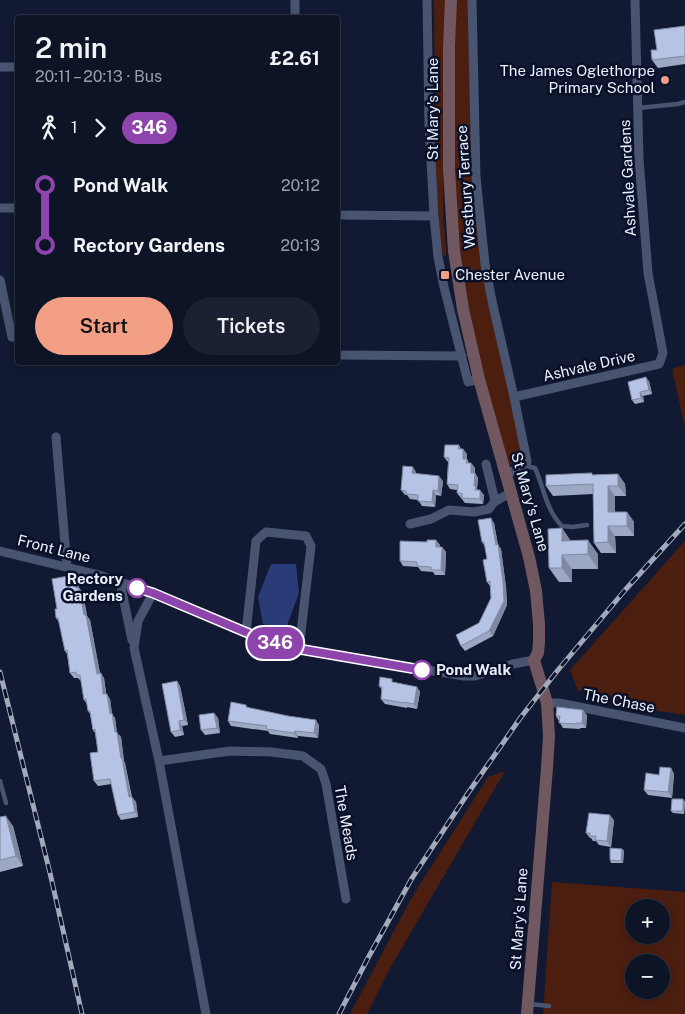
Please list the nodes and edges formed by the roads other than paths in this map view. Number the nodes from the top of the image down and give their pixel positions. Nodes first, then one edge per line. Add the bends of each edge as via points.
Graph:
1 (295, 0) edge
2 (427, 0) edge
3 (451, 0) edge
4 (472, 0) edge
5 (635, 0) edge
6 (295, 15) edge
7 (0, 67) edge
8 (15, 68) edge
9 (685, 102) edge
10 (638, 108) junction
11 (0, 208) edge
12 (15, 208) edge
13 (340, 214) edge
14 (434, 216) junction
15 (0, 280) edge
16 (15, 337) edge
17 (663, 354) joint
18 (340, 355) edge
19 (462, 356) junction
20 (479, 379) junction
21 (514, 397) junction
22 (56, 437) dead end
23 (486, 464) dead end
24 (526, 466) junction
25 (506, 474) junction
26 (512, 492) junction
27 (496, 501) junction
28 (410, 524) dead end
29 (587, 525) dead end
30 (3, 551) edge
31 (68, 567) junction
32 (120, 582) junction
33 (153, 593) junction
34 (246, 632) junction
35 (134, 648) junction
36 (299, 649) junction
37 (534, 660) junction
38 (547, 703) junction
39 (685, 728) edge
40 (158, 761) junction
41 (0, 781) edge
42 (6, 803) dead end
43 (346, 899) dead end
44 (549, 1006) dead end
45 (528, 1009) edge
46 (206, 1014) edge

1 - 6 street
2 - 14 street
3 - 20 main road, St Mary's Lane via 450,203 463,309
4 - 21 street, Westbury Terrace via 476,177 485,264
5 - 10 street, Ashvale Gardens
7 - 8 street
9 - 10 lane
10 - 17 street, Ashvale Gardens via 648,272
11 - 12 street
13 - 14 street
14 - 19 street via 444,287
15 - 16 street
17 - 21 street, Ashvale Drive via 658,364
18 - 19 street
19 - 20 street via 468,382
20 - 25 main road, St Mary's Lane
21 - 24 street, Westbury Terrace via 527,457
22 - 31 street
23 - 27 street
24 - 25 street
24 - 29 lane via 535,468 550,510 562,526
25 - 26 main road, St Mary's Lane
26 - 27 street
26 - 37 main road, St Mary's Lane via 536,591 540,642
27 - 28 street via 488,509 474,512 449,510
30 - 31 street, Front Lane
31 - 32 street, Front Lane
32 - 33 street, Front Lane
32 - 35 street
33 - 34 street, Front Lane
33 - 35 street via 138,621
34 - 36 street, Front Lane
34 - 36 street via 256,540 266,532 306,536 311,546
35 - 40 street
36 - 37 street, Front Lane via 464,676
37 - 38 main road, St Mary's Lane
38 - 39 street, The Chase
38 - 45 main road, St Mary's Lane via 549,736
40 - 43 street, The Meads via 230,750 271,752 302,756 321,769
40 - 46 street
41 - 42 lane
44 - 45 lane

